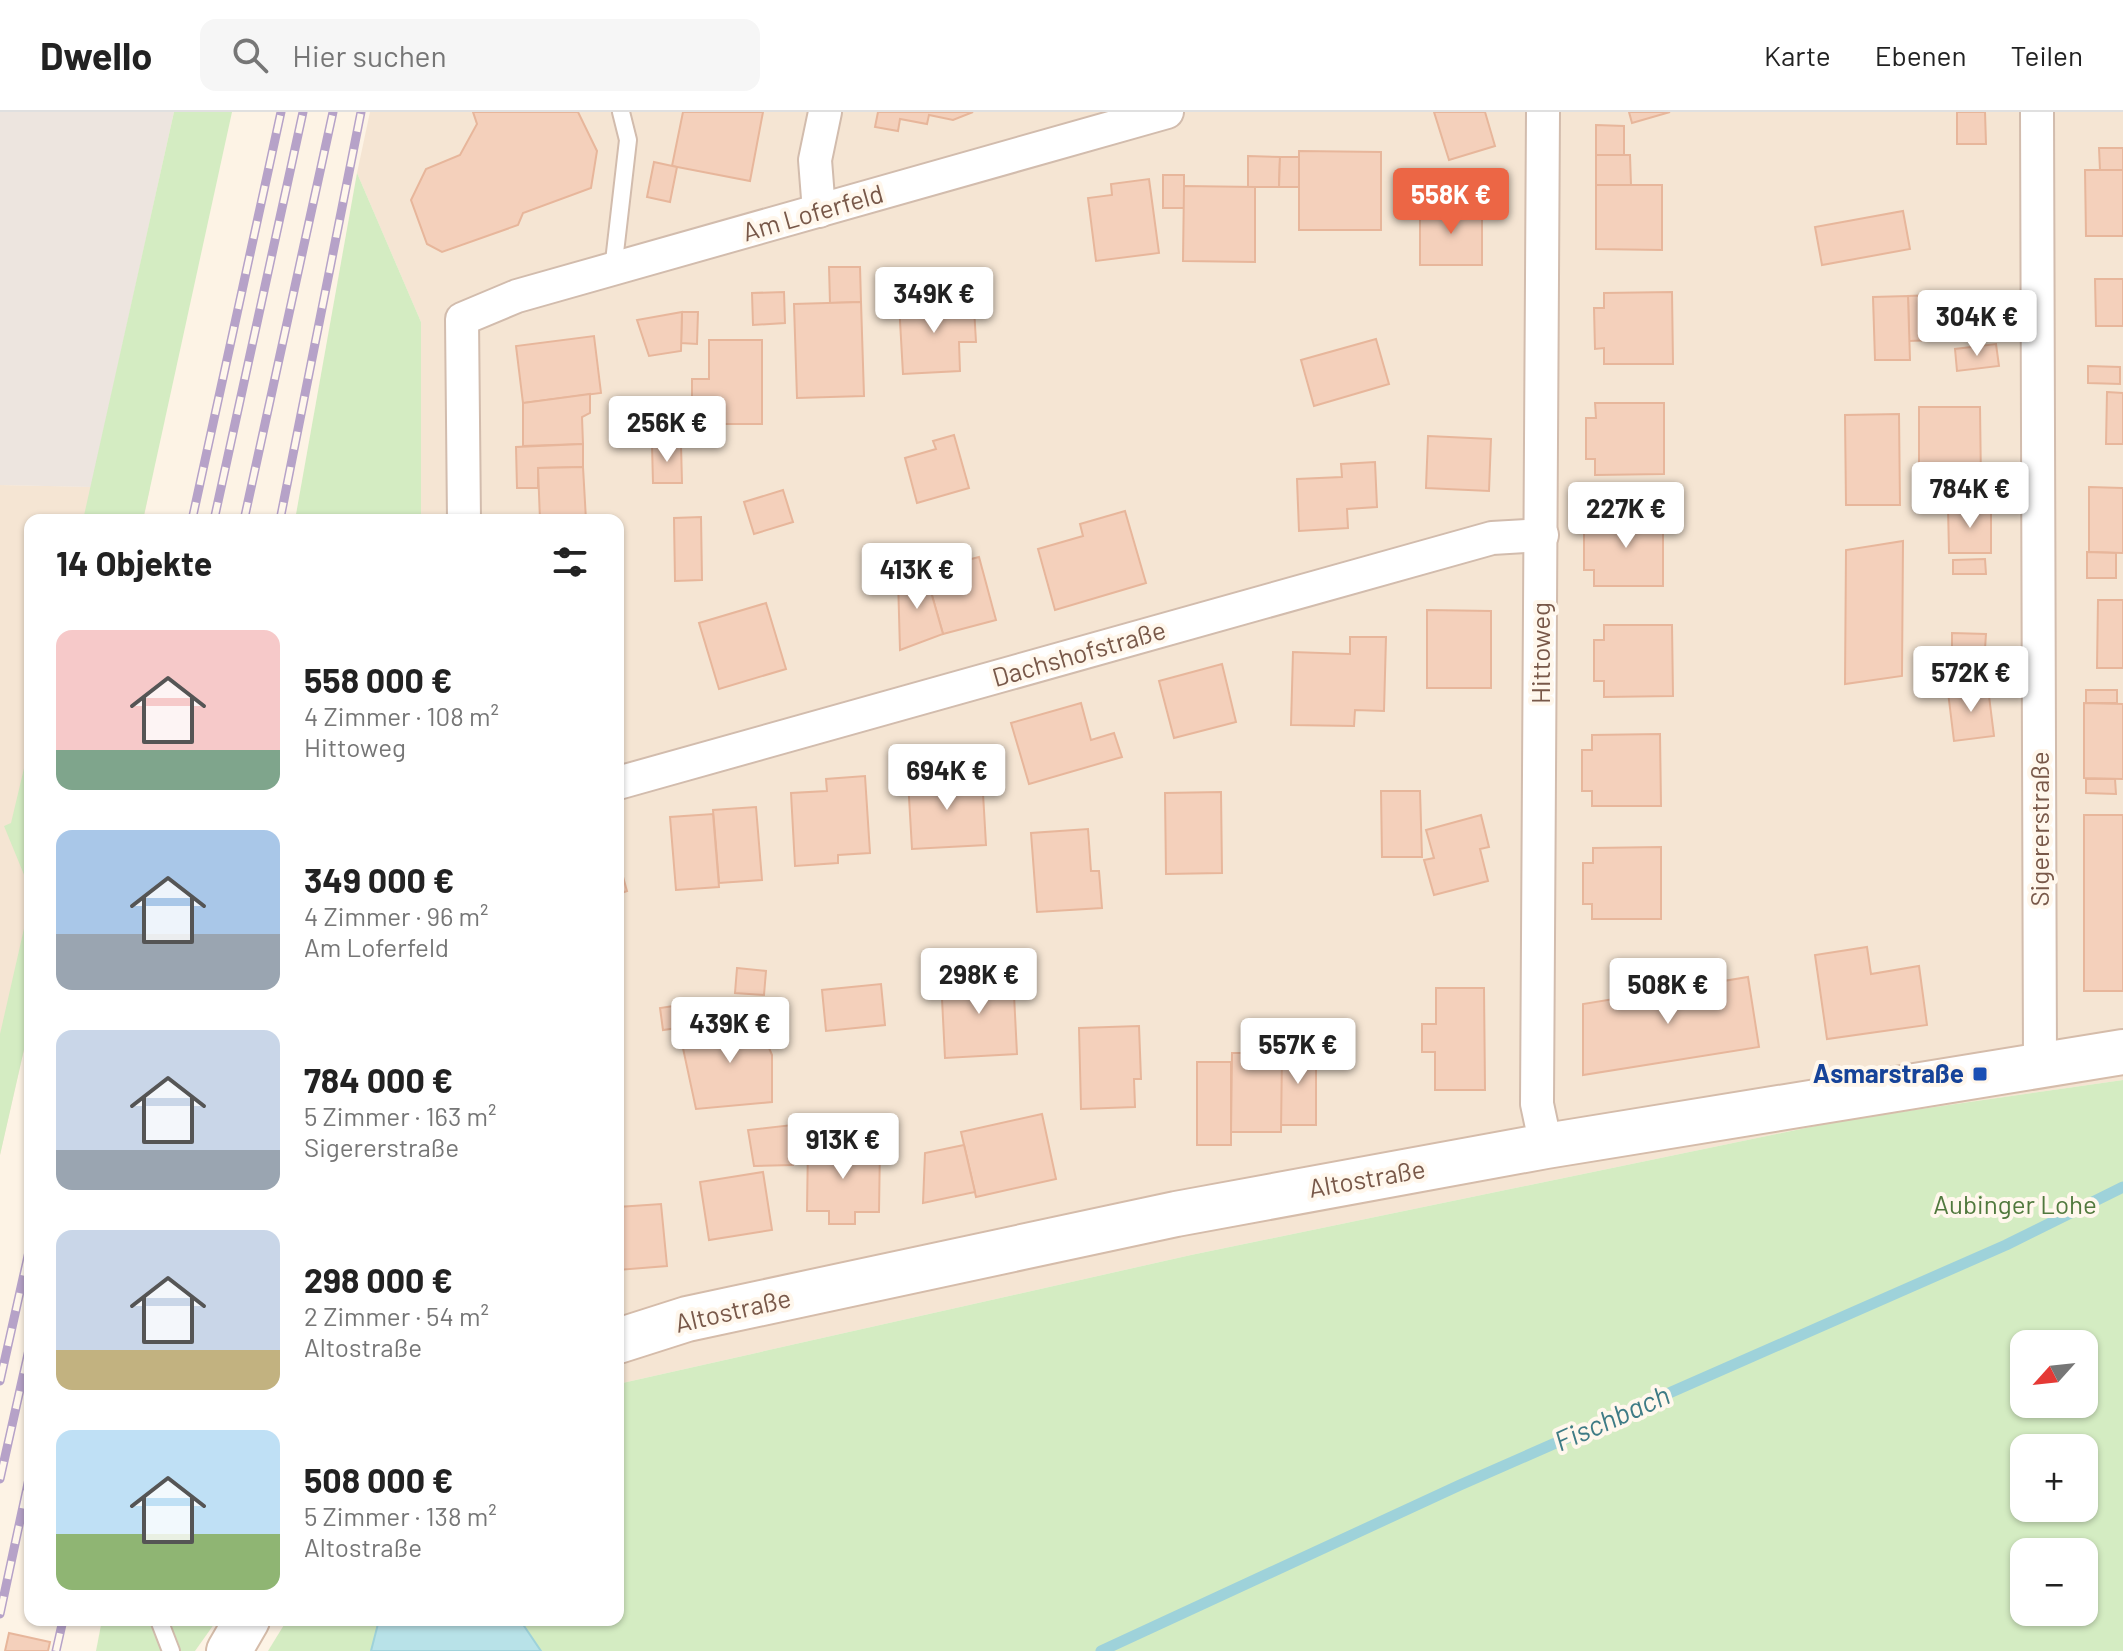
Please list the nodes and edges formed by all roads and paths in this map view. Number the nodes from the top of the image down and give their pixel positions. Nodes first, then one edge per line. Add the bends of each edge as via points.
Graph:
1 (621, 112) edge
2 (825, 112) edge
3 (1167, 112) edge
4 (1543, 112) edge
5 (2037, 112) edge
6 (819, 211) junction
7 (613, 270) junction
8 (464, 514) edge
9 (1542, 535) junction
10 (624, 781) edge
11 (2123, 1052) edge
12 (2040, 1065) junction
13 (1546, 1146) junction
14 (624, 1339) edge
15 (161, 1626) edge
16 (244, 1626) edge
17 (171, 1651) edge
18 (229, 1651) edge

1 - 7 lane via 628,140
2 - 6 street via 815,160
3 - 6 street, Am Loferfeld
4 - 9 street, Hittoweg
5 - 12 street, Sigererstraße
6 - 7 street, Am Loferfeld
7 - 8 street, Am Loferfeld via 517,296 462,319
9 - 10 street, Dachshofstraße via 1492,538
9 - 13 street, Hittoweg via 1537,1104
11 - 12 main road, Altostraße
12 - 13 main road, Altostraße
13 - 14 main road, Altostraße via 1176,1214 687,1319
15 - 17 lane
16 - 18 main road

